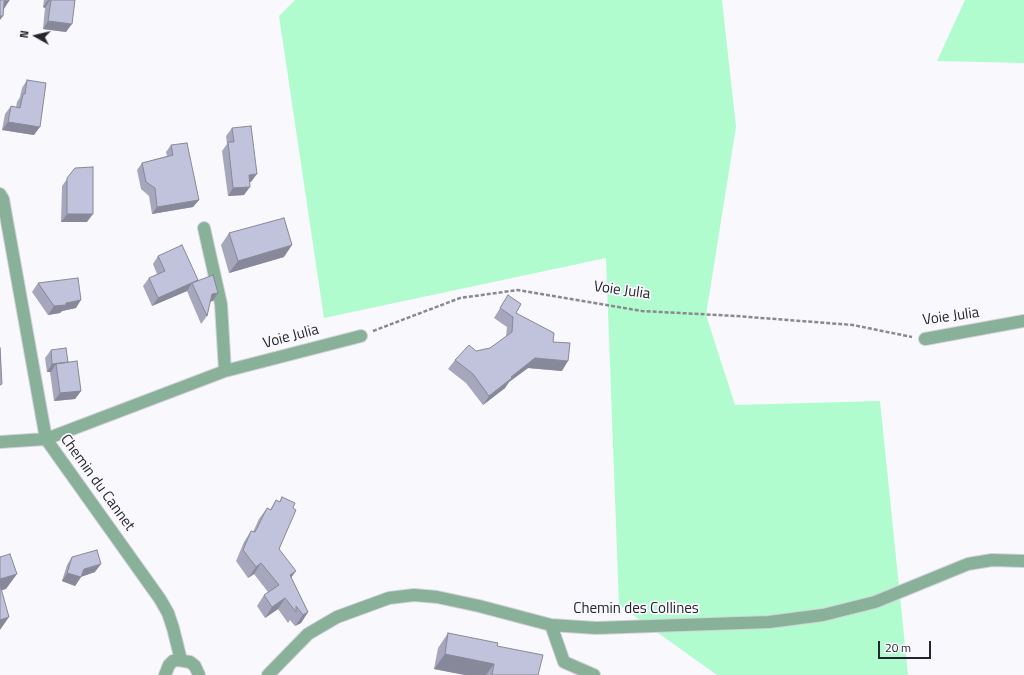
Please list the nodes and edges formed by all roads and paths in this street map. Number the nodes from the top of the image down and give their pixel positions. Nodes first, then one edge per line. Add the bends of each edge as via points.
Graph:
1 (0, 194) edge
2 (204, 228) dead end
3 (1024, 321) edge
4 (361, 336) joint
5 (925, 339) joint
6 (225, 371) junction
7 (46, 439) junction
8 (0, 442) edge
9 (1024, 561) edge
10 (551, 625) junction
11 (181, 660) junction
12 (165, 675) edge
13 (199, 675) edge
14 (268, 675) edge
15 (594, 675) edge

1 - 7 street, Chemin du Cannet via 3,199
2 - 6 street via 221,304
3 - 5 street, Voie Julia
4 - 5 path, Voie Julia via 460,298 518,290 642,311 853,326
4 - 6 street, Voie Julia
6 - 7 street, Voie Julia
7 - 8 street, Voie Julia
7 - 11 street, Chemin du Cannet via 160,599 168,613
9 - 10 street, Chemin des Collines via 992,560 968,564 875,602 823,615 777,621 667,627 596,628
10 - 14 street, Chemin des Collines via 437,597 414,594 389,598 337,617 308,634
10 - 15 street via 564,662
11 - 12 street via 173,661
11 - 13 street via 195,666

